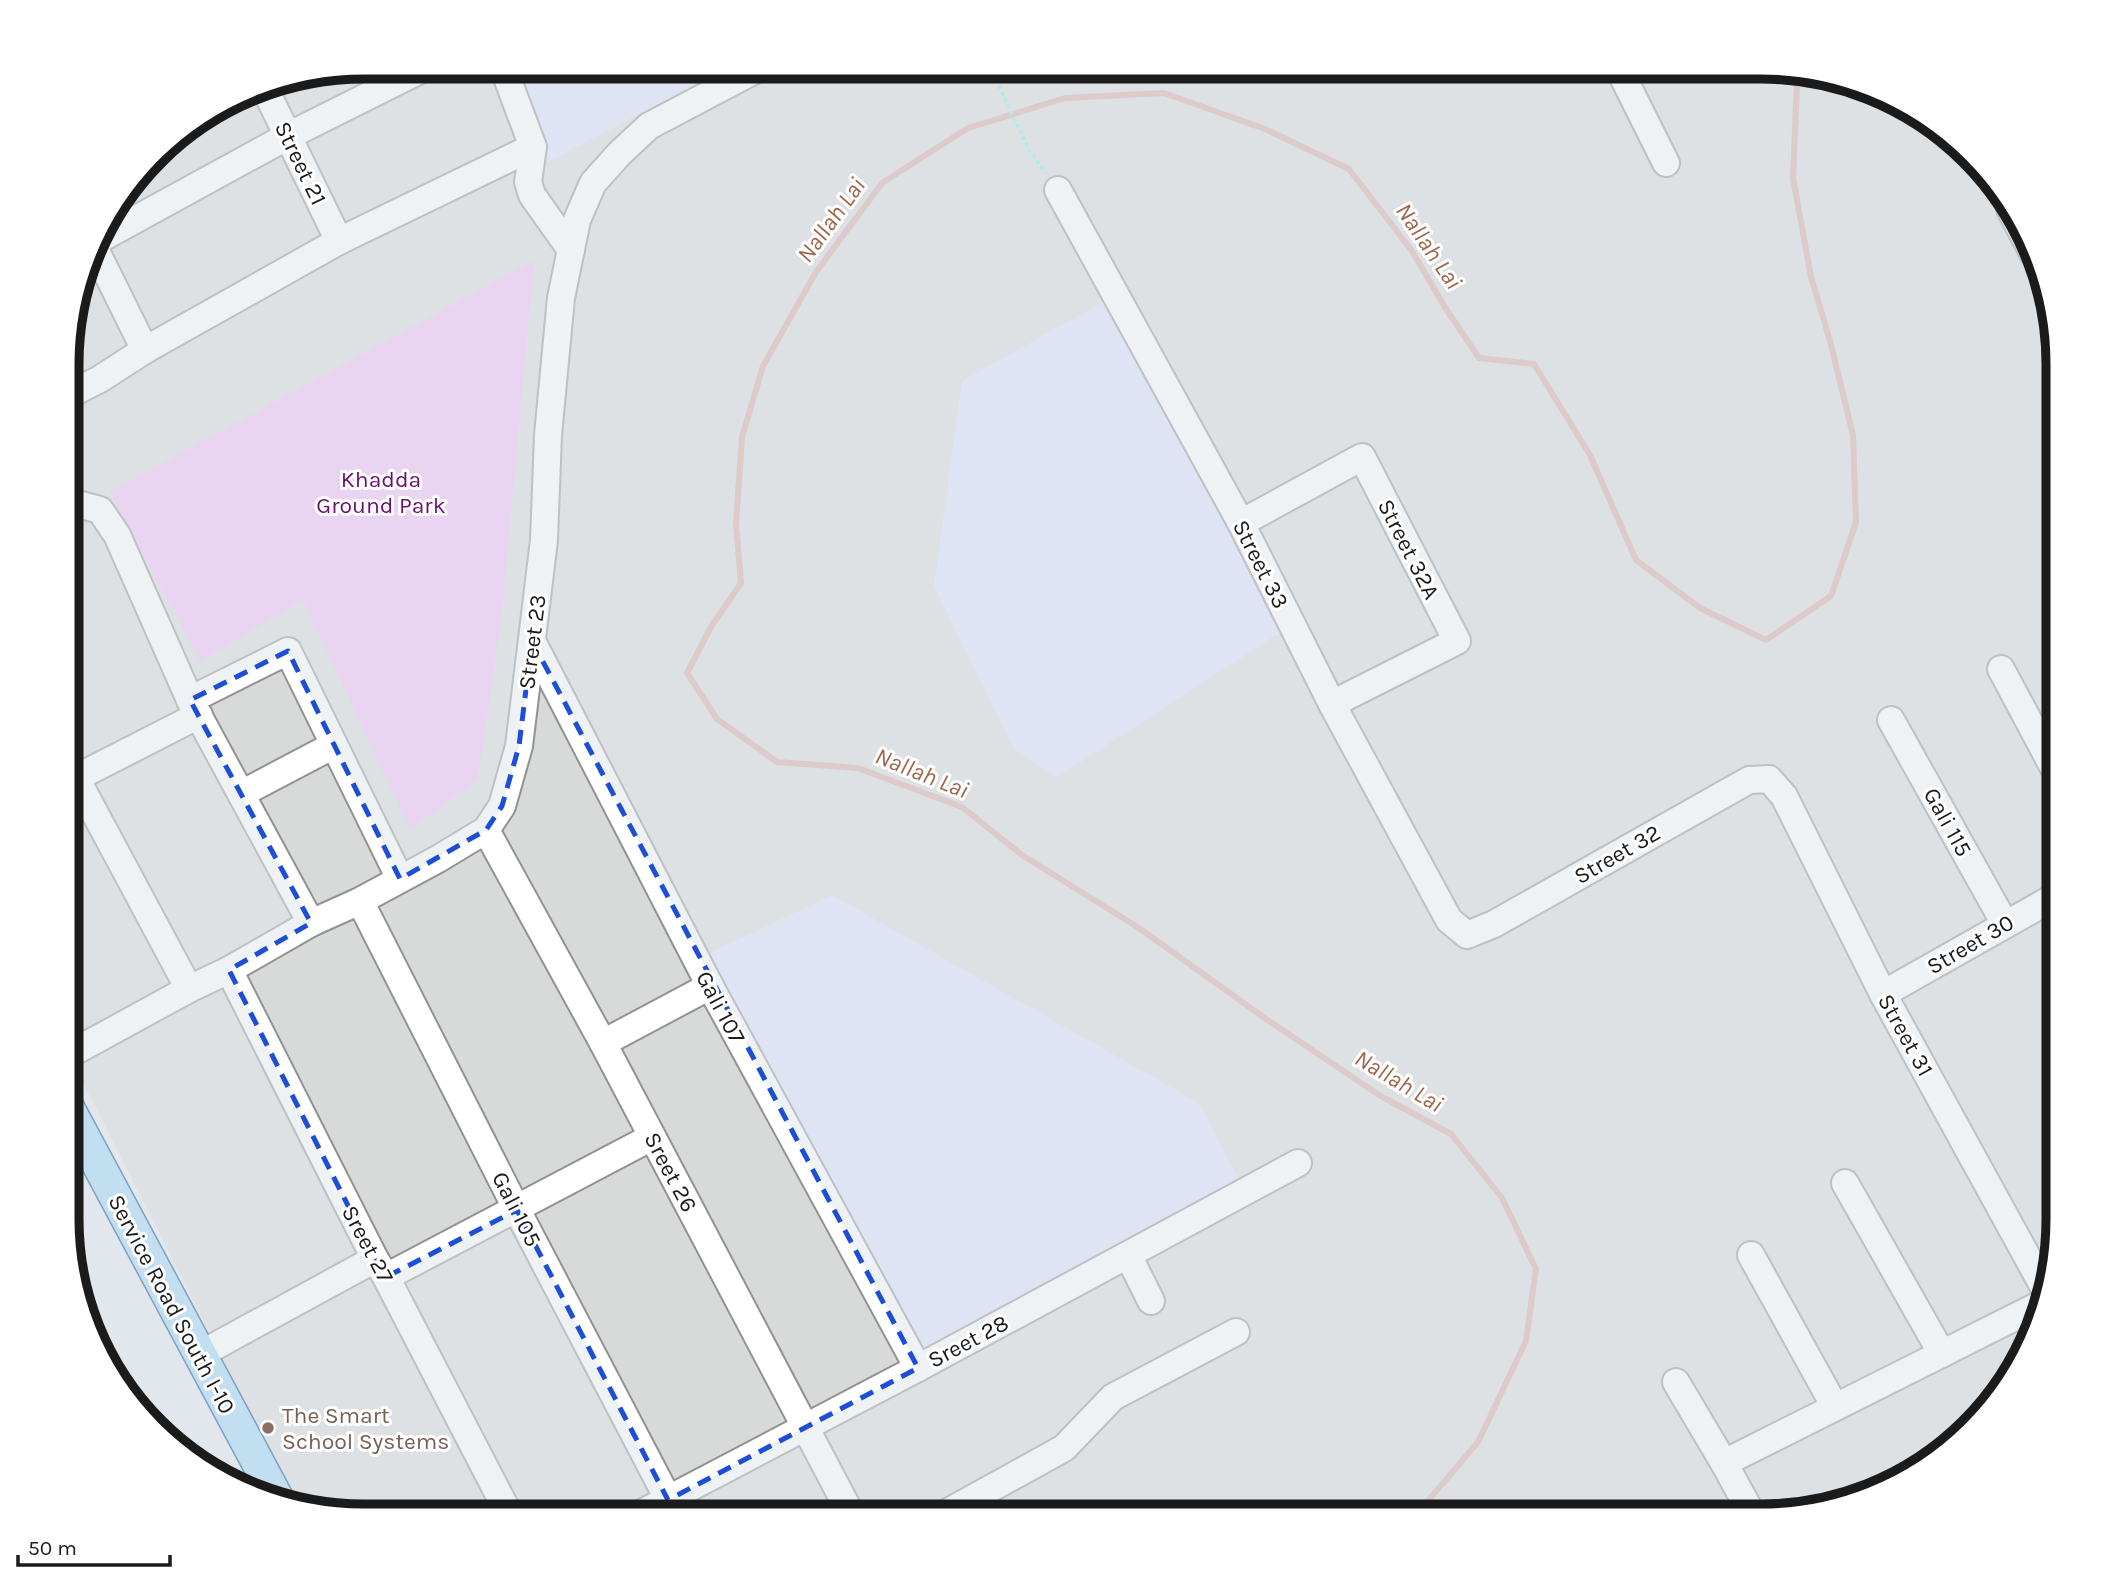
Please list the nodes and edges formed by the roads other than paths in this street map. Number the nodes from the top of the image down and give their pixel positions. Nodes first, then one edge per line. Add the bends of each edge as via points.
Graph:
1 (400, 79) edge
2 (508, 79) edge
3 (739, 79) edge
4 (1624, 79) edge
5 (268, 95) edge
6 (288, 136) junction
7 (533, 147) junction
8 (1666, 163) dead end
9 (1058, 190) dead end
10 (111, 233) edge
11 (339, 241) junction
12 (571, 250) junction
13 (99, 257) edge
14 (145, 350) junction
15 (79, 390) edge
16 (79, 504) edge
17 (1241, 523) junction
18 (532, 641) junction
19 (2001, 669) dead end
20 (1332, 704) junction
21 (194, 708) junction
22 (1891, 720) dead end
23 (334, 745) junction
24 (2046, 753) edge
25 (79, 770) edge
26 (1769, 779) joint
27 (79, 789) edge
28 (241, 794) junction
29 (486, 830) junction
30 (400, 879) junction
31 (360, 901) junction
32 (2046, 902) edge
33 (311, 923) junction
34 (2005, 924) junction
35 (1467, 935) joint
36 (229, 970) junction
37 (710, 986) junction
38 (189, 989) junction
39 (1883, 994) junction
40 (603, 1043) junction
41 (79, 1049) edge
42 (79, 1129) edge
43 (652, 1137) junction
44 (1298, 1163) dead end
45 (1845, 1184) dead end
46 (517, 1210) junction
47 (1128, 1255) junction
48 (1751, 1255) dead end
49 (380, 1268) junction
50 (2040, 1279) edge
51 (2038, 1290) edge
52 (1151, 1301) dead end
53 (1236, 1332) dead end
54 (1942, 1354) junction
55 (199, 1355) junction
56 (918, 1368) junction
57 (1676, 1382) dead end
58 (1835, 1407) junction
59 (806, 1427) junction
60 (1724, 1463) junction
61 (272, 1489) edge
62 (504, 1504) edge
63 (671, 1504) edge
64 (680, 1504) edge
65 (846, 1504) edge
66 (963, 1504) edge
67 (1746, 1504) edge

1 - 6 street
2 - 7 street
3 - 12 street, Street 23 via 649,127 620,153 593,183 577,220
4 - 8 street
5 - 6 street, Street 21
6 - 10 street
6 - 11 street, Street 21
7 - 11 street
7 - 12 street via 528,182 532,195
9 - 17 street, Street 33
11 - 14 street
12 - 18 street, Street 23 via 561,298
13 - 14 street
14 - 15 street
16 - 21 street via 100,510 117,535
17 - 20 street, Street 33
17 - 20 street, Street 32A via 1362,457 1457,640
18 - 29 street, Street 23 via 519,746 502,806
18 - 37 street, Gali 107
19 - 24 street
20 - 35 street, Street 33 via 1449,919
21 - 23 street via 288,652
21 - 25 street
21 - 28 street
22 - 34 street, Gali 115
23 - 28 street
23 - 30 street
26 - 35 street, Street 32 via 1749,780
26 - 39 street, Street 31 via 1784,796
27 - 38 street
28 - 33 street
29 - 30 street, Street 23
29 - 40 street, Sreet 26
30 - 31 street, Street 23
31 - 33 street, Street 23
31 - 46 street, Gali 105
32 - 34 street, Street 30
33 - 36 street, Street 23
34 - 39 street, Street 30
36 - 38 street, Street 23
36 - 49 street, Sreet 27
37 - 40 street
37 - 56 street, Gali 107
38 - 41 street, Street 23
39 - 50 street, Street 31
40 - 43 street, Sreet 26
42 - 55 main road, Service Road South I-10
43 - 46 street
43 - 59 street, Sreet 26
44 - 47 street, Sreet 28
45 - 54 street
46 - 49 street
46 - 63 street, Gali 105
47 - 52 street
47 - 56 street, Sreet 28
48 - 58 street
49 - 55 street
49 - 62 street, Sreet 27
51 - 54 street
53 - 66 street via 1113,1397 1064,1448
54 - 58 street
55 - 61 main road, Service Road South I-10
56 - 59 street, Sreet 28
57 - 60 street
58 - 60 street
59 - 64 street, Sreet 28
59 - 65 street, Sreet 26
60 - 67 street

